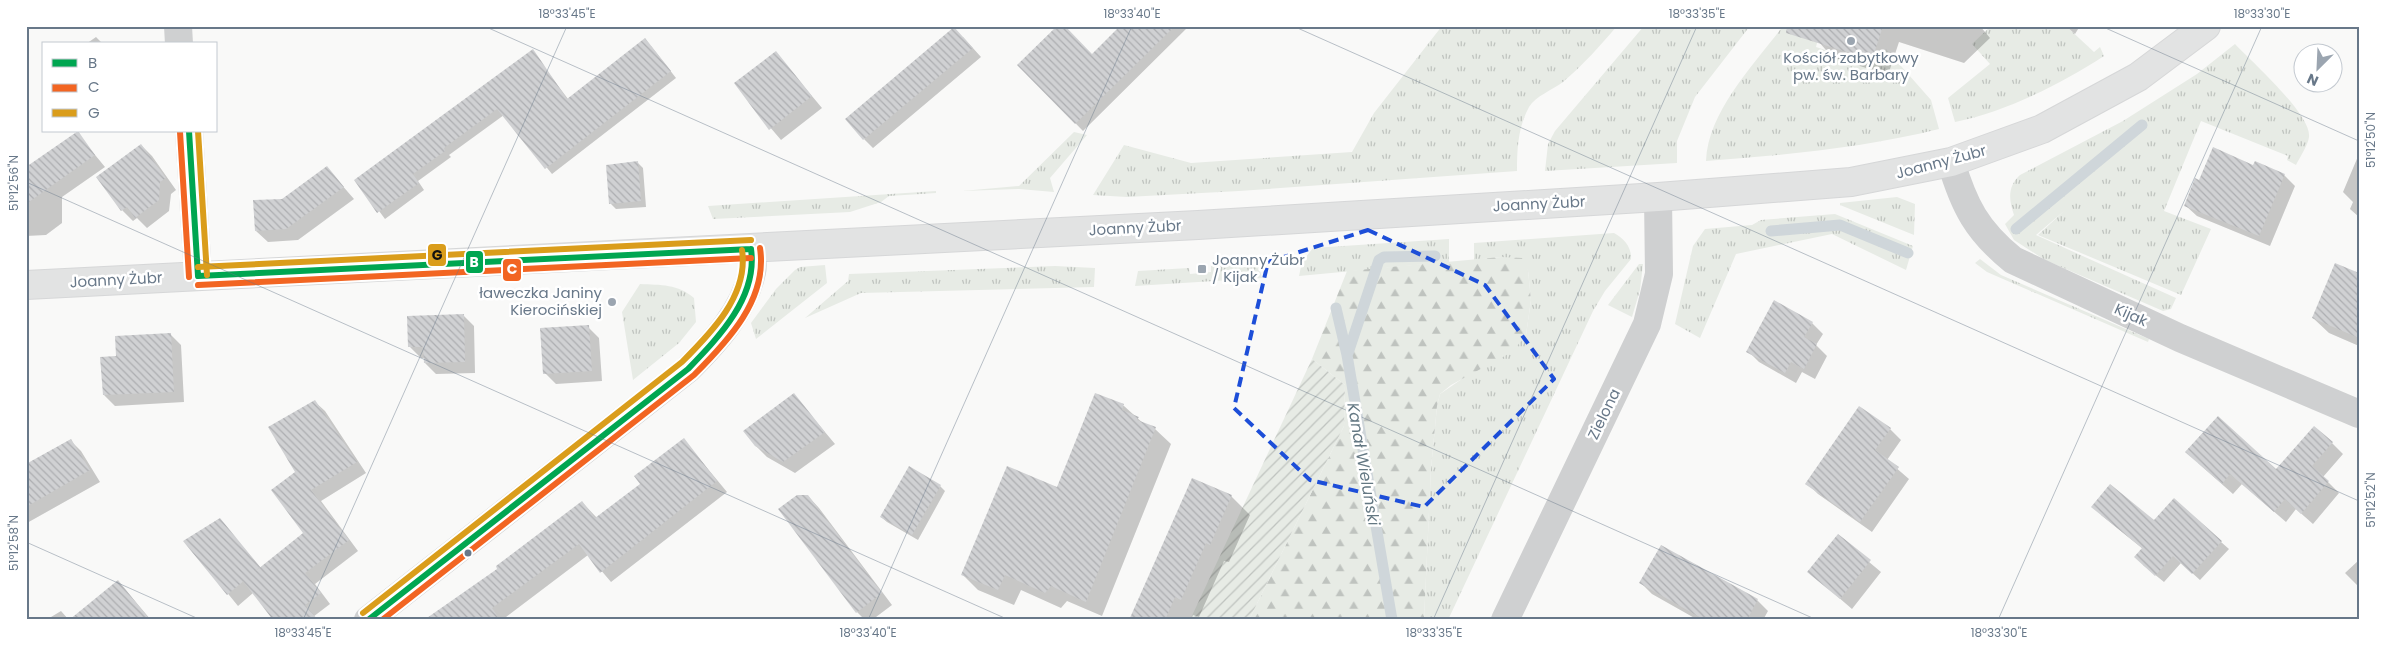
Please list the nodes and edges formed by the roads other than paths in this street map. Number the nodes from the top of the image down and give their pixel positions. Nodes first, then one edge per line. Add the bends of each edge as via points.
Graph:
1 (178, 26) edge
2 (2206, 26) edge
3 (179, 42) edge
4 (189, 132) edge
5 (1951, 162) junction
6 (1658, 197) junction
7 (751, 249) junction
8 (198, 276) junction
9 (26, 285) edge
10 (2359, 414) edge
11 (368, 620) edge
12 (1505, 620) edge

1 - 3 street
2 - 5 street, Joanny Żubr via 2138,77 2092,104 2042,129
4 - 8 street
5 - 6 street, Joanny Żubr via 1842,184
5 - 10 street, Kijak via 1965,205 1991,242 2012,260 2180,338
6 - 7 street, Joanny Żubr
6 - 12 street, Zielona via 1659,274 1647,324
7 - 8 street, Joanny Żubr
7 - 11 street via 752,271 740,304 719,338 688,369
8 - 9 street, Joanny Żubr

